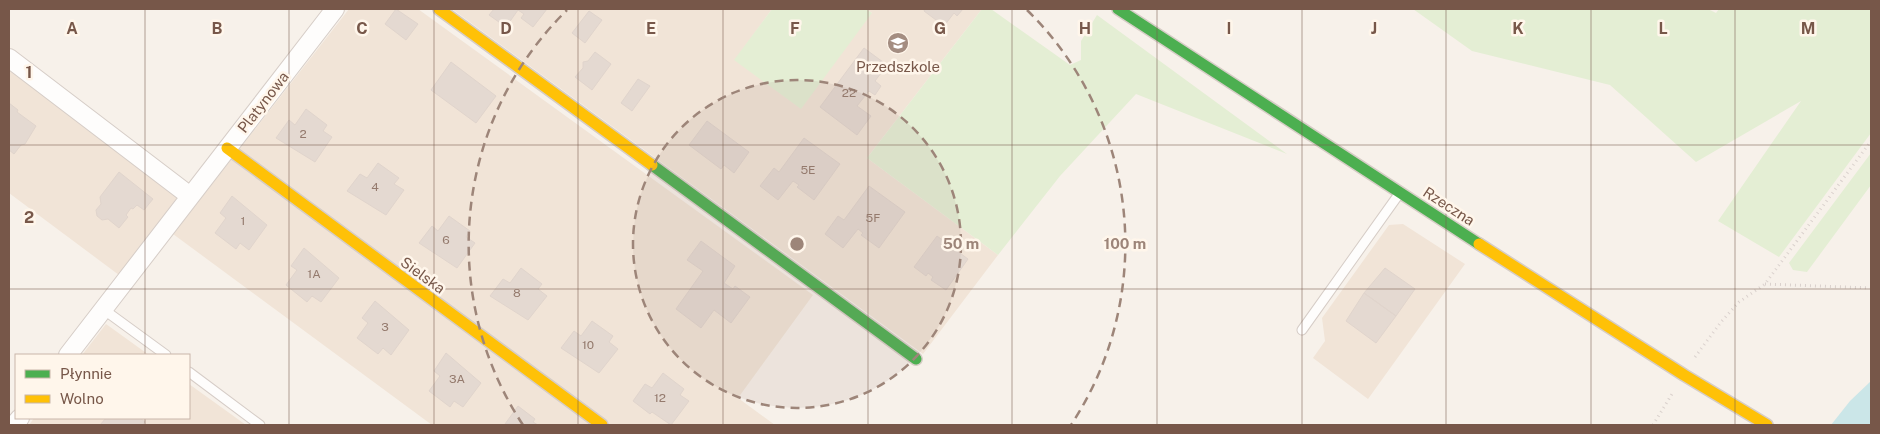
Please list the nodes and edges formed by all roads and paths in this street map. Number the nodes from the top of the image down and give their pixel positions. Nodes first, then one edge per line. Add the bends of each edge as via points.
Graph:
1 (335, 9) edge
2 (439, 9) edge
3 (1118, 9) edge
4 (9, 58) edge
5 (1871, 141) edge
6 (227, 148) junction
7 (1400, 193) junction
8 (190, 196) junction
9 (1765, 284) junction
10 (1871, 288) edge
11 (104, 309) junction
12 (1302, 330) dead end
13 (1701, 348) dead end
14 (69, 354) edge
15 (165, 354) edge
16 (916, 359) dead end
17 (190, 373) edge
18 (1671, 396) dead end
19 (260, 425) edge
20 (602, 425) edge
21 (1653, 425) edge
22 (1766, 425) edge

1 - 6 street, Platynowa
2 - 16 street
3 - 7 street, Rzeczna
4 - 8 street
5 - 9 path
6 - 8 street, Platynowa
6 - 20 street, Sielska
7 - 12 lane
7 - 22 street, Rzeczna
8 - 11 street, Platynowa
9 - 10 path
9 - 13 path via 1739,302
11 - 14 street, Platynowa
11 - 15 lane
17 - 19 lane
18 - 21 path

